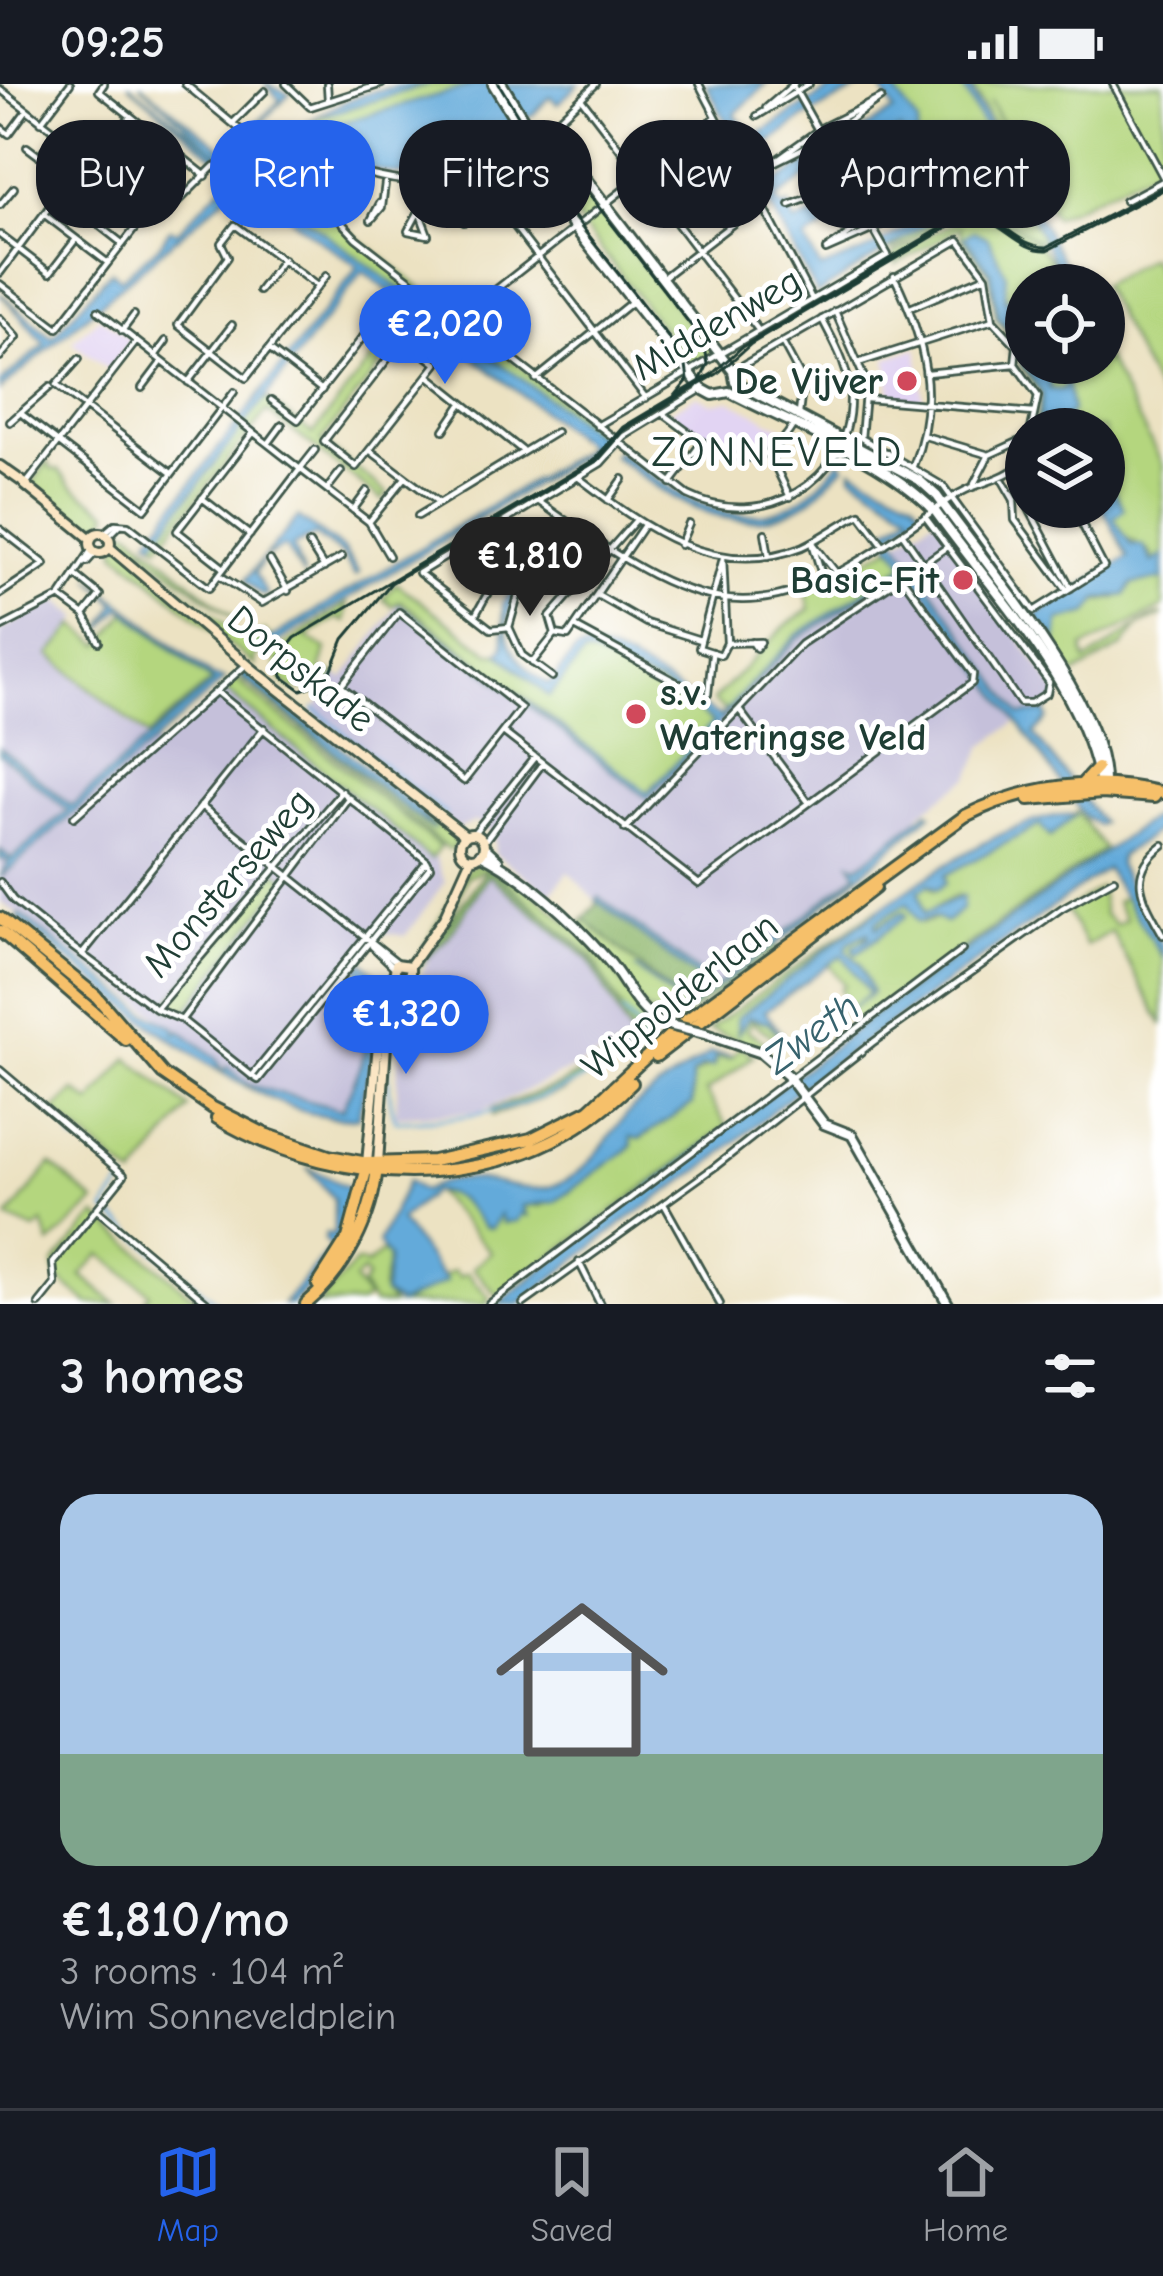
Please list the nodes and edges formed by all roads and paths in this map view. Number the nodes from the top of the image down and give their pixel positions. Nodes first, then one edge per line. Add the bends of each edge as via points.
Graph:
1 (70, 84) edge
2 (104, 84) edge
3 (185, 84) edge
4 (286, 84) edge
5 (327, 84) edge
6 (380, 84) edge
7 (493, 84) edge
8 (502, 84) edge
9 (596, 84) edge
10 (699, 84) edge
11 (809, 84) edge
12 (1113, 84) edge
13 (794, 86) edge
14 (0, 89) edge
15 (265, 91) dead end
16 (580, 98) junction
17 (328, 100) junction
18 (26, 111) junction
19 (130, 117) junction
20 (716, 117) junction
21 (518, 118) junction
22 (38, 120) edge
23 (43, 120) edge
24 (128, 120) edge
25 (229, 120) edge
26 (236, 120) edge
27 (523, 120) edge
28 (557, 120) edge
29 (712, 120) edge
30 (718, 120) edge
31 (815, 120) edge
32 (836, 120) edge
33 (850, 120) edge
34 (0, 127) edge
35 (616, 144) edge
36 (798, 144) edge
37 (27, 147) dead end
38 (798, 151) edge
39 (36, 154) edge
40 (210, 171) edge
41 (206, 176) junction
42 (1163, 179) edge
43 (386, 181) junction
44 (399, 183) edge
45 (14, 188) dead end
46 (592, 191) edge
47 (186, 195) edge
48 (616, 196) edge
49 (1125, 201) dead end
50 (798, 202) edge
51 (1, 203) edge
52 (380, 203) dead end
53 (790, 205) dead end
54 (603, 206) junction
55 (592, 214) edge
56 (36, 226) edge
57 (774, 227) edge
58 (62, 228) edge
59 (103, 228) edge
60 (135, 228) edge
61 (517, 228) edge
62 (574, 228) edge
63 (579, 228) edge
64 (682, 228) edge
65 (728, 228) edge
66 (858, 228) edge
67 (876, 229) joint
68 (0, 236) edge
69 (76, 239) junction
70 (123, 244) junction
71 (18, 249) junction
72 (700, 250) junction
73 (538, 256) junction
74 (283, 259) junction
75 (108, 263) junction
76 (0, 273) edge
77 (986, 275) junction
78 (326, 276) dead end
79 (894, 276) junction
80 (662, 279) junction
81 (0, 284) edge
82 (317, 286) junction
83 (259, 291) dead end
84 (812, 299) junction
85 (635, 300) junction
86 (910, 308) junction
87 (98, 311) dead end
88 (835, 311) junction
89 (134, 315) dead end
90 (0, 319) edge
91 (459, 319) junction
92 (822, 319) junction
93 (993, 320) junction
94 (232, 325) dead end
95 (122, 331) junction
96 (596, 331) junction
97 (759, 331) junction
98 (1005, 333) edge
99 (403, 339) junction
100 (166, 341) dead end
101 (136, 342) junction
102 (782, 342) junction
103 (921, 343) junction
104 (269, 349) junction
105 (212, 352) junction
106 (719, 354) junction
107 (154, 356) junction
108 (0, 357) edge
109 (80, 359) dead end
110 (162, 362) junction
111 (861, 362) junction
112 (1005, 365) edge
113 (690, 372) junction
114 (928, 373) junction
115 (428, 376) junction
116 (734, 376) junction
117 (536, 379) junction
118 (188, 382) junction
119 (53, 386) junction
120 (142, 388) dead end
121 (702, 389) junction
122 (322, 390) junction
123 (234, 392) dead end
124 (729, 392) junction
125 (646, 398) junction
126 (867, 399) junction
127 (271, 400) dead end
128 (463, 403) junction
129 (930, 404) junction
130 (85, 407) junction
131 (222, 409) junction
132 (1005, 410) edge
133 (662, 413) junction
134 (23, 415) junction
135 (795, 421) junction
136 (10, 422) dead end
137 (282, 425) dead end
138 (597, 427) junction
139 (444, 430) dead end
140 (250, 431) junction
141 (556, 432) dead end
142 (926, 436) junction
143 (58, 442) junction
144 (619, 443) junction
145 (702, 443) junction
146 (268, 444) junction
147 (840, 444) junction
148 (1005, 448) edge
149 (315, 450) dead end
150 (523, 451) junction
151 (767, 451) junction
152 (372, 452) junction
153 (989, 455) junction
154 (0, 466) edge
155 (914, 466) junction
156 (300, 470) junction
157 (340, 471) dead end
158 (172, 474) junction
159 (578, 477) junction
160 (405, 478) junction
161 (623, 479) dead end
162 (1003, 481) joint
163 (671, 483) junction
164 (974, 484) junction
165 (1005, 484) edge
166 (25, 485) junction
167 (327, 489) junction
168 (368, 491) dead end
169 (790, 497) junction
170 (202, 498) junction
171 (608, 500) junction
172 (538, 501) junction
173 (438, 502) junction
174 (939, 507) junction
175 (353, 510) junction
176 (418, 516) dead end
177 (636, 520) junction
178 (369, 522) junction
179 (689, 524) dead end
180 (497, 525) junction
181 (644, 525) junction
182 (1022, 528) edge
183 (1038, 528) edge
184 (1084, 528) edge
185 (0, 529) edge
186 (765, 533) dead end
187 (250, 535) junction
188 (900, 536) junction
189 (470, 542) junction
190 (812, 542) junction
191 (100, 543) junction
192 (309, 544) dead end
193 (680, 545) junction
194 (886, 545) junction
195 (946, 547) junction
196 (609, 551) junction
197 (388, 556) dead end
198 (769, 556) junction
199 (342, 557) dead end
200 (723, 558) junction
201 (270, 560) dead end
202 (620, 560) junction
203 (549, 561) junction
204 (924, 562) junction
205 (324, 568) junction
206 (502, 568) junction
207 (221, 571) junction
208 (838, 575) junction
209 (76, 576) junction
210 (514, 577) dead end
211 (824, 582) junction
212 (580, 584) junction
213 (1069, 589) junction
214 (288, 591) junction
215 (0, 594) edge
216 (597, 595) junction
217 (60, 597) junction
218 (711, 598) junction
219 (726, 599) junction
220 (84, 615) junction
221 (475, 616) junction
222 (575, 627) junction
223 (0, 628) edge
224 (508, 628) junction
225 (555, 634) junction
226 (700, 640) junction
227 (99, 642) dead end
228 (752, 642) dead end
229 (727, 643) junction
230 (1039, 646) junction
231 (712, 655) junction
232 (532, 663) junction
233 (247, 664) junction
234 (552, 677) dead end
235 (218, 692) junction
236 (739, 710) junction
237 (264, 728) junction
238 (502, 732) junction
239 (534, 758) junction
240 (542, 764) junction
241 (1097, 768) junction
242 (1102, 787) junction
243 (1083, 789) junction
244 (345, 794) junction
245 (1163, 796) edge
246 (808, 803) junction
247 (201, 806) junction
248 (74, 817) dead end
249 (626, 829) junction
250 (467, 837) junction
251 (1163, 845) edge
252 (477, 851) junction
253 (277, 867) junction
254 (289, 876) junction
255 (1114, 879) dead end
256 (0, 881) edge
257 (0, 918) edge
258 (0, 932) edge
259 (1163, 935) edge
260 (367, 940) junction
261 (962, 950) dead end
262 (84, 952) junction
263 (402, 965) junction
264 (398, 980) junction
265 (156, 1009) junction
266 (182, 1019) junction
267 (0, 1070) edge
268 (789, 1077) junction
269 (804, 1094) junction
270 (372, 1168) junction
271 (663, 1203) junction
272 (95, 1209) junction
273 (579, 1262) junction
274 (39, 1304) edge
275 (209, 1304) edge
276 (302, 1304) edge
277 (489, 1304) edge
278 (523, 1304) edge
279 (600, 1304) edge
280 (720, 1304) edge
281 (948, 1304) edge

1 - 23 street
2 - 19 street via 99,91
3 - 25 street
4 - 17 street via 310,107
5 - 17 street
6 - 17 street
7 - 21 street
8 - 21 street
9 - 16 street
10 - 20 street
11 - 13 street
12 - 42 street
13 - 13 street via 758,116
13 - 31 street
14 - 18 street
15 - 26 street
16 - 28 street
16 - 35 street
18 - 22 street
18 - 34 street via 9,134
19 - 24 street
19 - 41 street
20 - 29 street
20 - 30 street
21 - 27 street
32 - 33 street via 881,98
36 - 38 street via 769,165
37 - 39 street
40 - 41 street
41 - 47 street
42 - 49 street
43 - 44 street
43 - 52 street
43 - 91 street via 319,160 302,174 356,238
45 - 51 street
46 - 54 street
48 - 54 street
50 - 53 street
54 - 55 street
54 - 80 street
56 - 71 street
57 - 84 street
58 - 69 street
59 - 70 street
60 - 70 street
61 - 73 street
62 - 73 street
63 - 85 street
64 - 72 street
65 - 72 street
66 - 67 street via 826,250
67 - 84 street, Middenweg via 888,253
68 - 71 street
69 - 71 street via 50,273
69 - 75 street
70 - 75 street
71 - 76 street
72 - 80 street
72 - 97 street
73 - 91 street
73 - 96 street
74 - 82 street
74 - 83 street
74 - 105 street via 234,226 221,243 228,257 178,325
75 - 81 street via 58,328
77 - 79 street, Middenweg via 959,240
77 - 86 street
77 - 93 street
78 - 82 street
79 - 86 street
79 - 88 street, Middenweg
80 - 106 street
82 - 104 street
84 - 97 street, Middenweg
85 - 96 street
85 - 113 street
86 - 103 street
87 - 95 street
88 - 92 street, Middenweg
88 - 111 street
89 - 95 street
90 - 108 street via 17,337
91 - 117 street
92 - 102 street, Middenweg
92 - 147 street via 848,380
93 - 98 street
93 - 103 street
94 - 105 street
95 - 101 street
96 - 117 street
96 - 125 street
97 - 106 street, Middenweg
99 - 115 street via 437,364
99 - 122 street via 377,319
99 - 152 street via 324,441 356,466
100 - 107 street
101 - 107 street
101 - 130 street
102 - 116 street, Middenweg
102 - 135 street via 803,381
103 - 111 street
103 - 114 street
104 - 105 street via 246,378
104 - 122 street
105 - 118 street
106 - 113 street, Middenweg
106 - 116 street
107 - 110 street
109 - 119 street
110 - 118 street
110 - 120 street
111 - 126 street
112 - 114 street
113 - 121 street
113 - 125 street, Middenweg
114 - 129 street
115 - 128 street
115 - 152 street
116 - 124 street
116 - 135 street
117 - 138 street
118 - 131 street
119 - 130 street
119 - 134 street
121 - 124 street
121 - 133 street, Middenweg
122 - 127 street via 298,420
123 - 131 street
124 - 135 street
125 - 138 street, Middenweg
126 - 129 street
126 - 155 street via 861,438
128 - 139 street
128 - 150 street
129 - 132 street
129 - 142 street
130 - 143 street
130 - 158 street
131 - 140 street
131 - 158 street
133 - 144 street, Middenweg
133 - 145 street
134 - 136 street
134 - 143 street
135 - 147 street
135 - 151 street
137 - 146 street
138 - 144 street
140 - 146 street
140 - 170 street
141 - 150 street
142 - 153 street
142 - 155 street
143 - 158 street via 145,509
143 - 166 street
144 - 159 street, Middenweg
144 - 163 street
145 - 151 street via 734,458
145 - 163 street
146 - 156 street
147 - 169 street via 816,479
147 - 174 street
148 - 153 street
149 - 156 street
150 - 173 street
151 - 169 street
152 - 160 street
153 - 164 street
154 - 166 main road, Dorpskade
155 - 174 street
156 - 167 street
156 - 187 street
157 - 167 street
159 - 171 street
159 - 172 street, Middenweg
160 - 173 street
160 - 178 street
161 - 171 street
162 - 164 street
162 - 165 street
163 - 169 street via 728,508
164 - 174 street
166 - 191 main road, Dorpskade
167 - 175 street
168 - 175 street
170 - 187 street
170 - 207 street via 177,531
171 - 177 street
172 - 180 street, Middenweg
172 - 196 street
173 - 176 street
174 - 188 street
174 - 195 street
174 - 213 street via 1034,610
174 - 230 street
175 - 178 street
177 - 181 street
177 - 196 street
178 - 197 street
179 - 193 street
180 - 189 street, Middenweg
180 - 203 street
181 - 193 street
181 - 202 street
182 - 213 street
183 - 213 street
184 - 213 street via 1104,567
185 - 215 street via 44,560 38,573
186 - 198 street
187 - 207 street
188 - 194 street
188 - 204 street
189 - 206 street
189 - 221 street, Middenweg via 419,573
190 - 194 street via 860,514
190 - 198 street
190 - 208 street
190 - 211 street
191 - 207 street via 118,526 131,528 209,588
191 - 209 street
191 - 233 main road, Dorpskade
192 - 205 street
193 - 200 street
194 - 208 street
195 - 204 street
195 - 204 street via 1049,682 1031,704 1020,703
196 - 202 street
196 - 212 street
198 - 200 street
199 - 205 street
200 - 218 street
200 - 219 street
201 - 214 street
202 - 216 street
202 - 218 street
203 - 212 street
203 - 224 street via 518,596
205 - 214 street
206 - 210 street
206 - 221 street
207 - 214 street via 258,603
208 - 211 street
209 - 217 street
209 - 220 street via 100,595
211 - 219 street via 774,597
212 - 225 street via 548,622
216 - 222 street
216 - 226 street
217 - 220 street
217 - 223 street
218 - 219 street
218 - 226 street
219 - 229 street
220 - 227 street
221 - 224 street
222 - 225 street via 568,636
222 - 231 street via 705,697
224 - 232 street
225 - 232 street
226 - 231 street
228 - 229 street
229 - 231 street
230 - 241 street
230 - 242 street via 1095,737
232 - 234 street
233 - 235 street
233 - 250 main road, Dorpskade
235 - 237 street
235 - 248 street
236 - 246 street
236 - 246 street via 802,644 902,577 972,682
236 - 249 street
237 - 244 street
237 - 247 street
238 - 238 street via 464,781 340,686 399,612 521,708
238 - 239 street
239 - 240 street
239 - 250 street
240 - 249 street
240 - 252 street
241 - 242 street
241 - 243 main road
242 - 243 main road, Wippolderlaan
242 - 245 main road, Wippolderlaan
243 - 270 main road, Wippolderlaan via 1016,801 950,831 660,1052 614,1101 567,1134 466,1167
244 - 253 street, Monsterseweg
244 - 254 street
244 - 260 street via 429,864
246 - 249 street via 698,884
247 - 253 street
247 - 262 street
250 - 252 main road
250 - 252 main road, Dorpskade
251 - 259 street via 1142,866 1138,886
252 - 263 main road via 430,936
252 - 268 street, bridge via 594,945 634,1003 661,1023 761,1053
253 - 254 street
253 - 265 street, Monsterseweg
254 - 260 street
254 - 266 street
255 - 269 street
256 - 262 street via 13,900
257 - 270 main road, Wippolderlaan via 96,996 185,1091 287,1143
258 - 270 main road, Wippolderlaan via 107,1019 156,1076 189,1100 259,1140
260 - 263 street
260 - 266 street via 252,1076
261 - 268 street
262 - 265 street
263 - 264 main road
263 - 264 main road via 411,977
264 - 270 main road
265 - 266 street
267 - 272 street via 124,1174
268 - 269 street
268 - 277 street
269 - 271 street
269 - 281 street via 824,1124 855,1139
270 - 276 main road via 343,1249
270 - 276 main road via 365,1220 330,1281
271 - 273 street
271 - 280 street
272 - 274 street via 53,1263 56,1284
272 - 275 street
273 - 278 street
273 - 279 street

